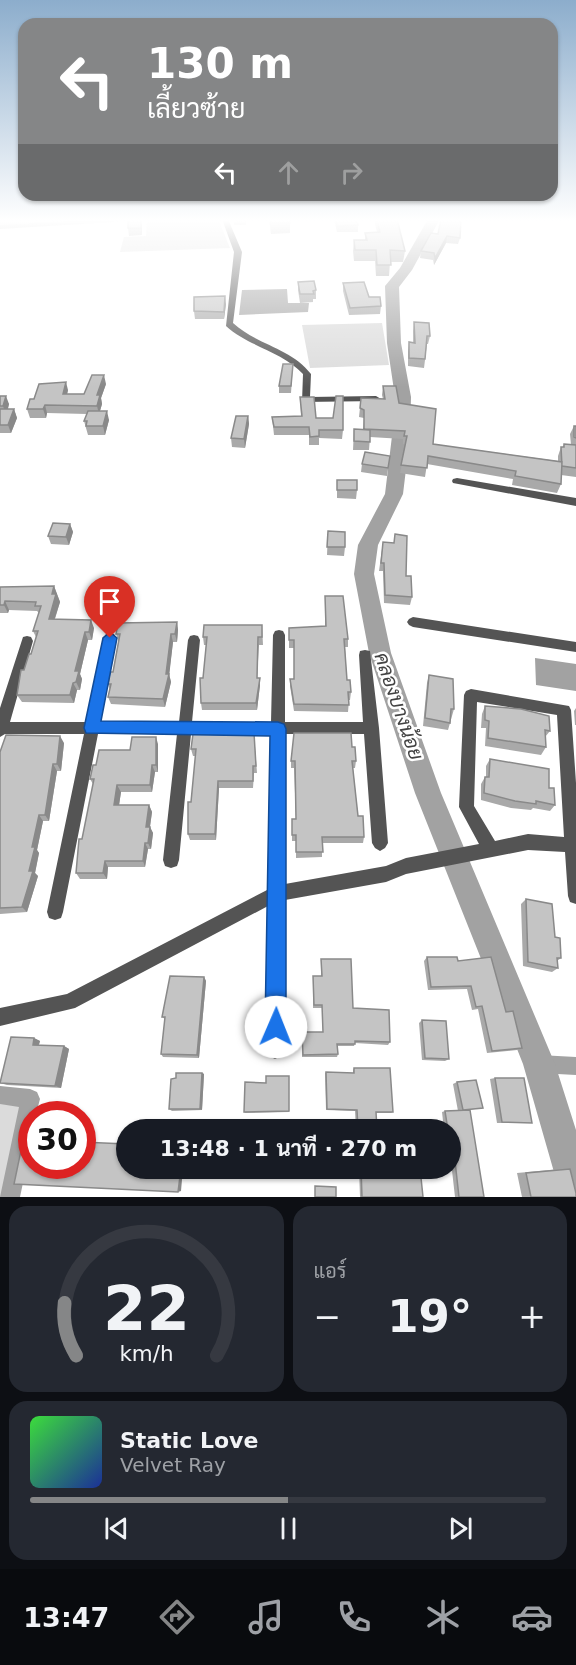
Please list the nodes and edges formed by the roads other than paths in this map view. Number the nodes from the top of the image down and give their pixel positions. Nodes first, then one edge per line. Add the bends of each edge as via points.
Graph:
1 (235, 275) edge
2 (377, 399) edge
3 (457, 481) dead end
4 (576, 502) edge
5 (413, 622) dead end
6 (279, 635) dead end
7 (110, 638) dead end
8 (195, 640) dead end
9 (27, 641) dead end
10 (576, 647) edge
11 (365, 655) dead end
12 (92, 728) junction
13 (185, 728) junction
14 (372, 728) junction
15 (278, 729) junction
16 (0, 730) edge
17 (380, 843) dead end
18 (574, 845) edge
19 (491, 849) junction
20 (171, 860) dead end
21 (277, 892) junction
22 (576, 896) edge
23 (54, 912) dead end
24 (0, 1017) edge
25 (275, 1050) dead end

1 - 2 street via 229,324 237,333 300,364 307,374 304,400
3 - 4 street
5 - 10 street
6 - 15 street
7 - 12 street
8 - 13 street
9 - 16 street
11 - 14 street
12 - 13 street
12 - 16 street
12 - 23 street
13 - 15 street
13 - 20 street
14 - 15 street
14 - 17 street
15 - 21 street
18 - 19 street via 528,842
18 - 19 street via 564,710 471,695 466,807
18 - 22 street
19 - 21 street via 406,866 386,874
21 - 24 street via 69,1002
21 - 25 street

